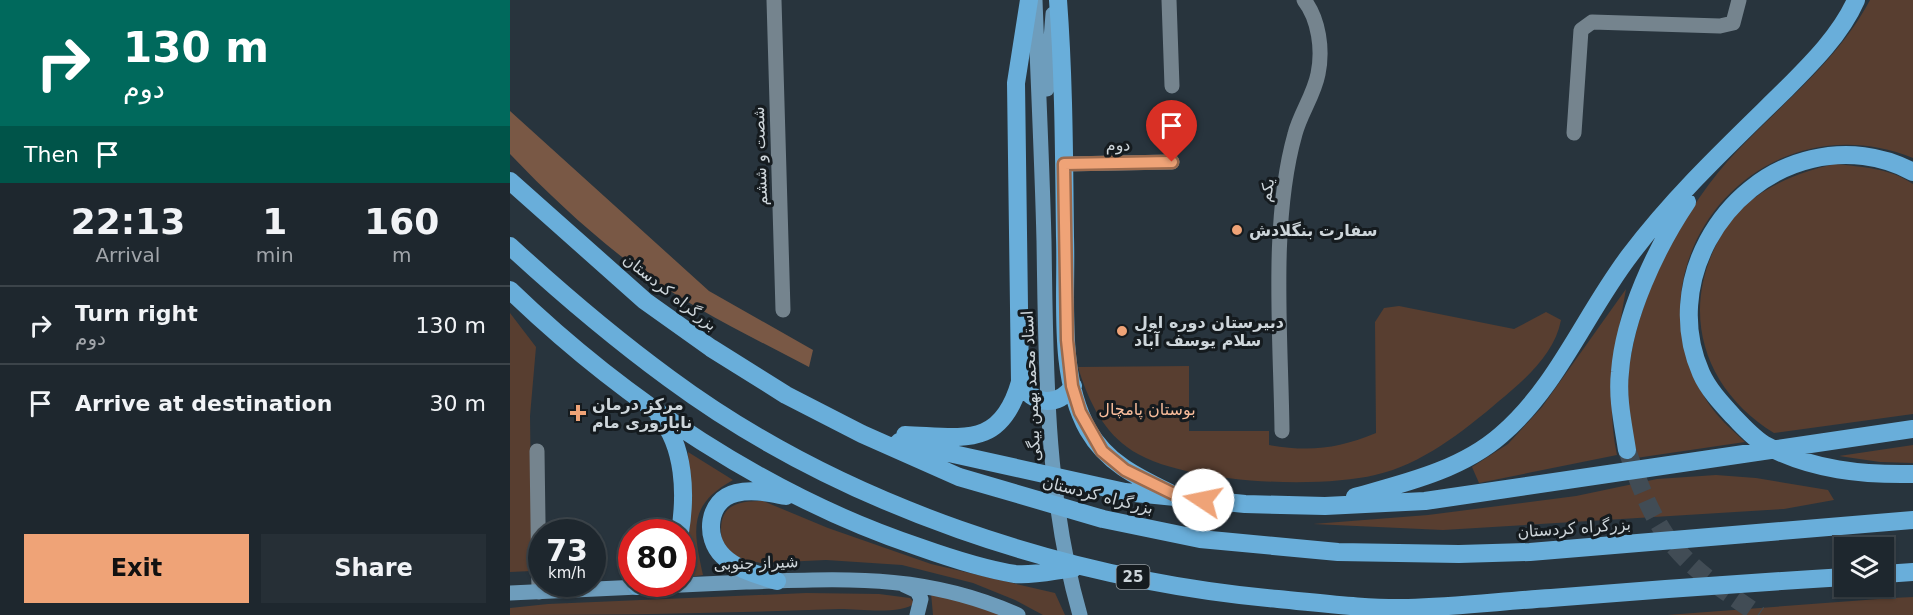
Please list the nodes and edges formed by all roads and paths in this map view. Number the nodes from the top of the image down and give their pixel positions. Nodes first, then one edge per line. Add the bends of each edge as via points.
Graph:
1 (774, 0) edge
2 (1029, 0) edge
3 (1035, 0) edge
4 (1056, 0) edge
5 (1169, 0) edge
6 (1304, 0) edge
7 (1739, 0) edge
8 (1856, 0) edge
9 (1172, 86) dead end
10 (1574, 133) dead end
11 (1042, 152) junction
12 (1720, 154) junction
13 (1172, 162) dead end
14 (1064, 164) junction
15 (1913, 172) edge
16 (510, 181) edge
17 (510, 246) edge
18 (510, 290) edge
19 (783, 310) dead end
20 (1020, 382) junction
21 (1072, 386) junction
22 (654, 410) junction
23 (1913, 429) edge
24 (1282, 431) dead end
25 (862, 434) junction
26 (1627, 450) tunnel mouth
27 (537, 452) dead end
28 (1913, 474) edge
29 (798, 498) junction
30 (1182, 498) junction
31 (1325, 506) junction
32 (538, 519) edge
33 (681, 519) edge
34 (1913, 520) edge
35 (1085, 567) junction
36 (1913, 572) edge
37 (1894, 573) edge
38 (1834, 578) edge
39 (777, 581) junction
40 (896, 581) junction
41 (696, 583) edge
42 (528, 592) edge
43 (510, 593) edge
44 (1406, 608) junction
45 (917, 615) edge
46 (1018, 615) edge
47 (1080, 615) edge
48 (1434, 615) edge

1 - 19 street, شصت و ششم
2 - 20 highway via 1017,83
3 - 11 main road, استاد محمد بهمن بیگی
4 - 11 main road, استاد محمد بهمن بیگی
4 - 14 highway via 1064,83
5 - 9 street
6 - 24 street, یکم via 1313,11 1320,44 1318,75 1295,134 1280,223
7 - 10 street via 1733,23 1720,26 1592,22 1581,30
8 - 12 highway via 1827,45
11 - 47 main road, استاد محمد بهمن بیگی via 1046,350 1054,470 1067,568
12 - 26 highway via 1673,223 1628,330 1619,393
12 - 31 highway via 1630,254 1549,383 1500,436 1463,460 1417,479
13 - 14 street, دوم
14 - 21 highway via 1067,340
15 - 28 highway via 1886,161 1832,154 1778,170 1754,185 1735,202 1706,242 1696,268 1689,321 1693,349 1706,382 1717,399 1766,445 1809,464 1857,472
16 - 25 highway, بزرگراه کردستان via 645,301 786,395
17 - 35 highway, 25 via 672,381 783,450 852,486 960,532
18 - 22 highway via 587,360
20 - 21 highway via 1032,397 1044,402 1066,396
20 - 25 highway via 1013,407 995,427 984,432 952,436
21 - 30 highway via 1080,412 1102,451 1125,470
22 - 29 highway
22 - 33 highway via 676,444 682,481
23 - 31 highway via 1425,501
25 - 30 highway via 1125,492
25 - 34 highway, بزرگراه کردستان via 959,477 1103,519 1200,539 1327,551 1530,552
27 - 32 street
29 - 35 highway via 899,541 961,561 1018,574
29 - 39 highway via 753,490 733,493 714,512 712,542 722,556 738,567
30 - 31 highway
35 - 44 highway, 25 via 1245,596
36 - 37 highway
38 - 44 highway, 25
39 - 40 main road, شیراز جنوبی
39 - 41 main road, شیراز جنوبی
40 - 45 main road via 917,591 921,599
40 - 46 main road, شیراز جنوبی via 978,598
42 - 43 main road, شیراز جنوبی
44 - 48 highway

